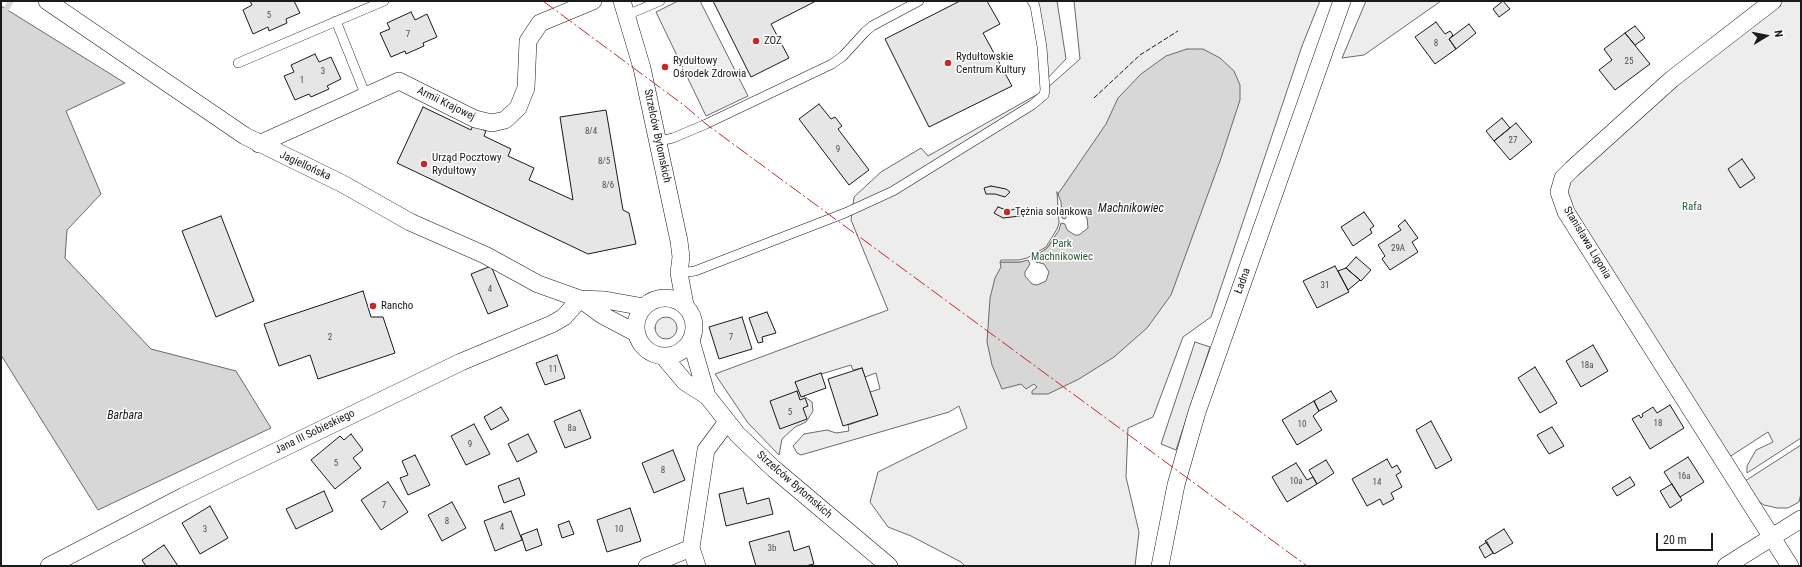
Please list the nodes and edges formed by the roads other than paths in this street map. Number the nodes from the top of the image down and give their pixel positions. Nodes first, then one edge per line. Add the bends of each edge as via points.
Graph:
1 (47, 1) edge
2 (384, 1) edge
3 (593, 1) edge
4 (660, 1) edge
5 (918, 1) edge
6 (1032, 1) edge
7 (1342, 1) edge
8 (1773, 1) edge
9 (624, 8) edge
10 (336, 21) junction
11 (238, 63) dead end
12 (366, 96) junction
13 (659, 141) junction
14 (259, 144) junction
15 (679, 273) junction
16 (661, 298) junction
17 (580, 299) junction
18 (685, 305) junction
19 (644, 307) junction
20 (636, 333) junction
21 (691, 341) junction
22 (663, 356) junction
23 (707, 396) junction
24 (727, 422) junction
25 (1801, 519) edge
26 (1772, 537) junction
27 (691, 548) junction
28 (49, 566) edge
29 (647, 566) edge
30 (697, 566) edge
31 (889, 566) edge
32 (1160, 566) edge
33 (1726, 566) edge
34 (1790, 566) edge

1 - 14 street, Jagiellońska
2 - 10 lane
3 - 12 street, Armii Krajowej via 540,23 528,41 526,88 518,108 505,120 492,123 475,119 399,81
4 - 9 lane
5 - 13 lane via 872,26 832,64 706,124
6 - 15 lane via 1042,48 1045,90 1044,95 1032,105 893,191 831,219 695,271
7 - 32 street, Ładna via 1197,412 1176,485
8 - 26 street, Stanisława Ligonia via 1672,79 1572,169 1563,178 1559,192 1566,212
9 - 13 street, Strzelców Bytomskich via 642,68
10 - 11 lane
10 - 12 lane
12 - 14 street, Armii Krajowej
13 - 15 street, Strzelców Bytomskich via 679,241
14 - 17 street, Jagiellońska via 343,184 410,222 485,255 538,284
15 - 16 street
15 - 18 street, Strzelców Bytomskich
16 - 18 street
16 - 19 street
17 - 19 street via 605,300
17 - 20 street via 602,315
17 - 28 street, Jana III Sobieskiego via 564,317 552,324 461,362 184,496
18 - 21 street via 690,311 694,327
19 - 20 street via 637,319
20 - 22 street via 649,352
21 - 22 street via 679,352
21 - 23 street
22 - 23 street via 685,382
23 - 24 street, Strzelców Bytomskich
24 - 27 street via 706,450
24 - 31 street, Strzelców Bytomskich via 774,469
25 - 26 street
26 - 33 street
26 - 34 street, Stanisława Ligonia
27 - 29 street
27 - 30 street

